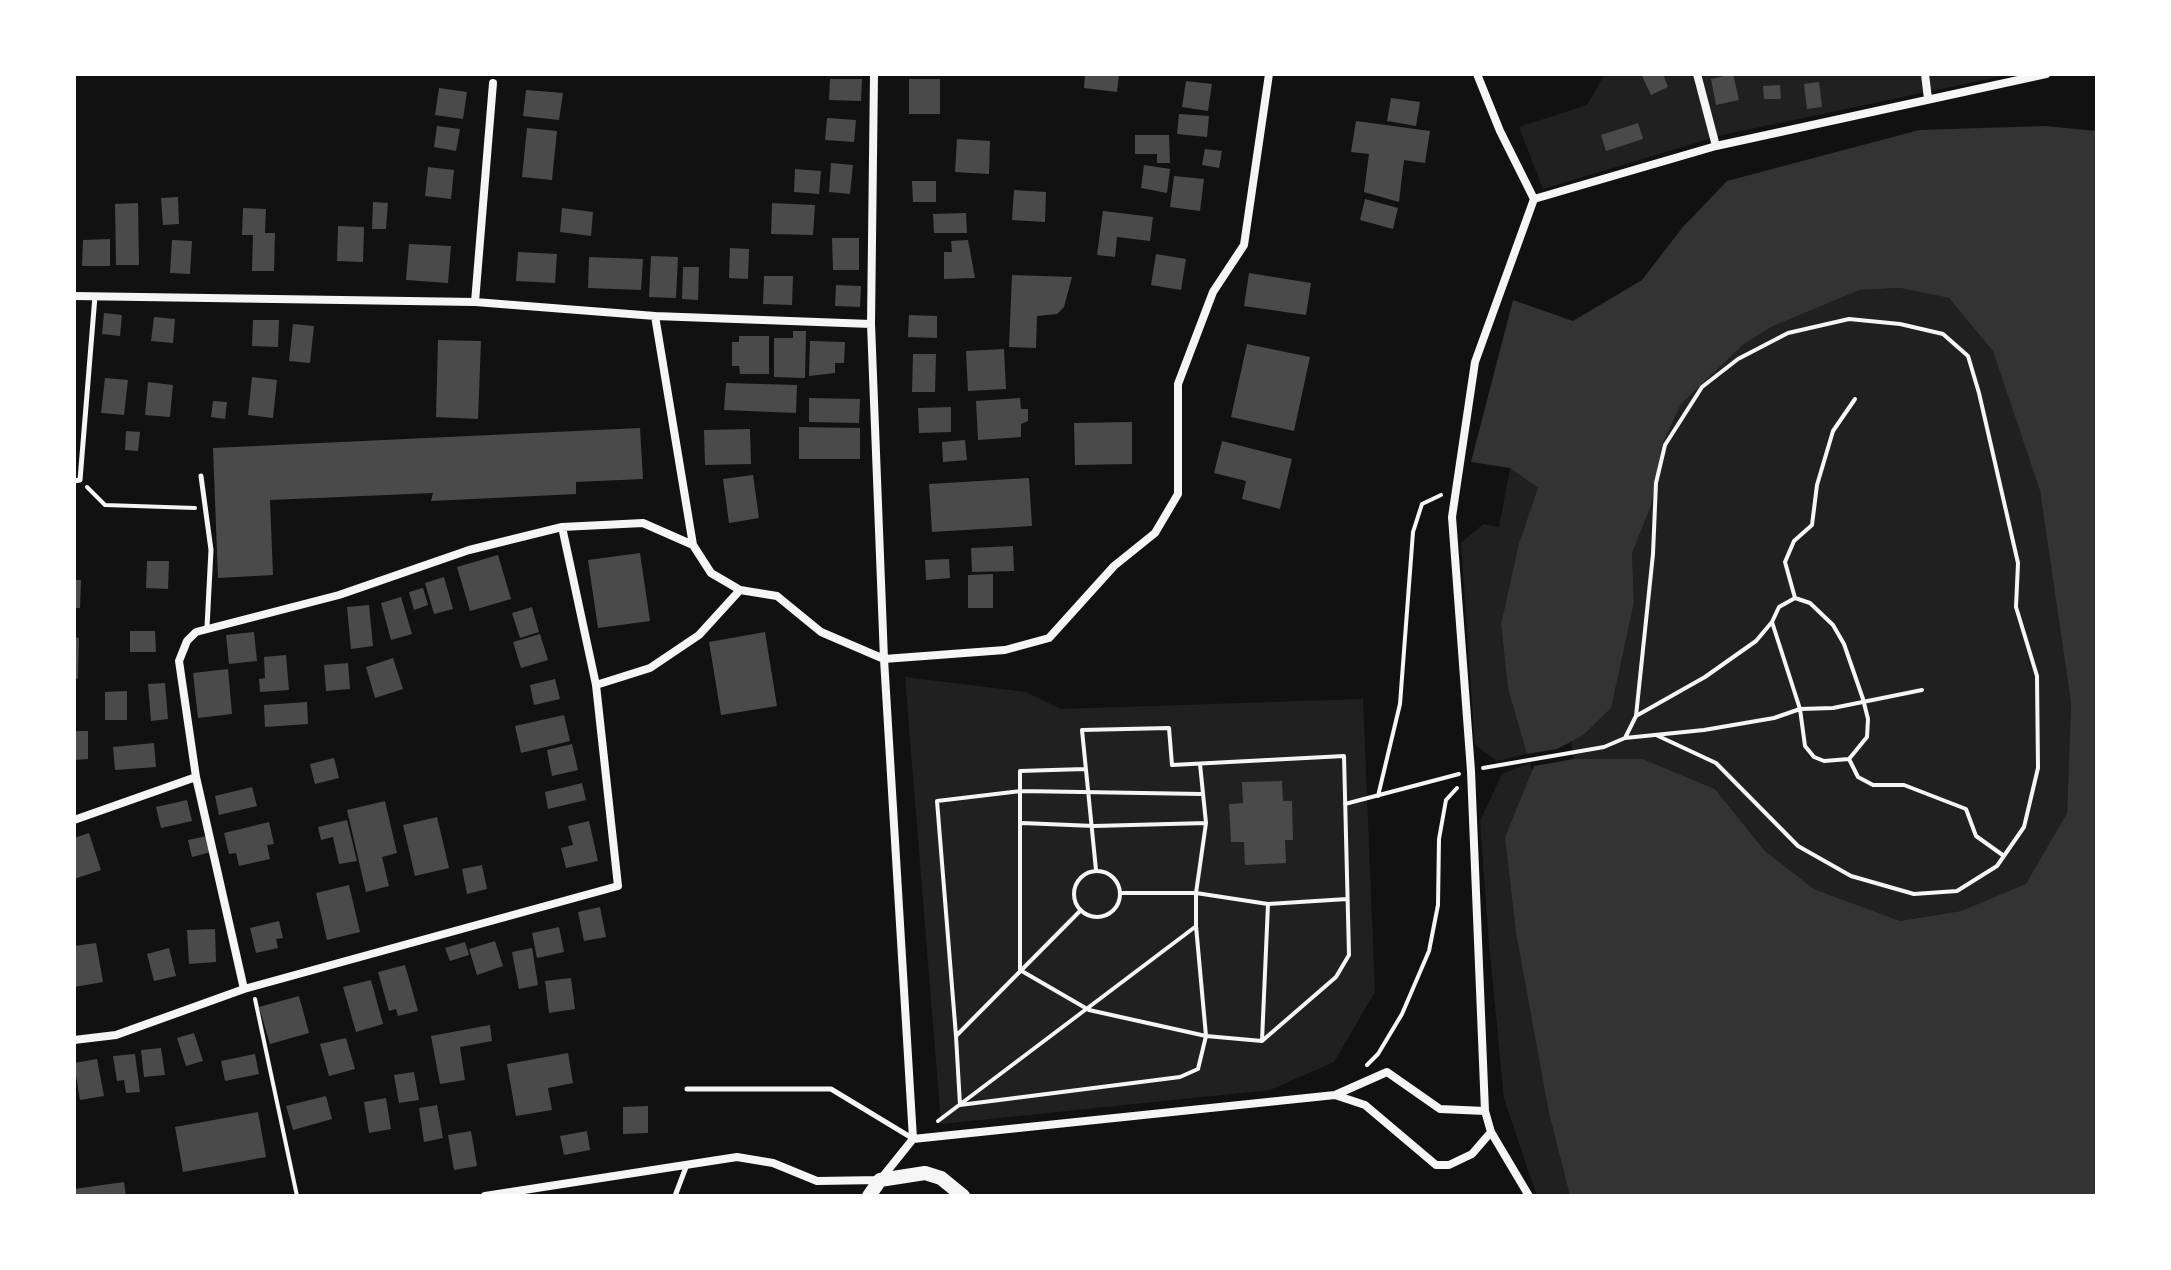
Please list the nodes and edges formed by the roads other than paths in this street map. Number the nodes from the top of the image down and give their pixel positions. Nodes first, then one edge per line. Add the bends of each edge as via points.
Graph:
1 (874, 74) edge
2 (1269, 74) edge
3 (1477, 74) edge
4 (1697, 74) edge
5 (1925, 74) edge
6 (2046, 74) edge
7 (493, 83) dead end
8 (1928, 99) junction
9 (1716, 146) junction
10 (1534, 199) junction
11 (74, 296) edge
12 (95, 296) junction
13 (475, 302) junction
14 (655, 316) junction
15 (871, 324) junction
16 (201, 476) dead end
17 (77, 480) edge
18 (562, 527) junction
19 (693, 545) junction
20 (740, 590) junction
21 (207, 627) junction
22 (884, 659) junction
23 (596, 685) junction
24 (196, 777) junction
25 (74, 820) edge
26 (248, 988) junction
27 (74, 1040) edge
28 (687, 1089) dead end
29 (1335, 1095) junction
30 (1485, 1111) junction
31 (1491, 1132) junction
32 (913, 1139) junction
33 (686, 1167) junction
34 (880, 1180) junction
35 (485, 1196) edge
36 (675, 1196) edge
37 (869, 1196) edge
38 (963, 1196) edge
39 (1529, 1196) edge

1 - 15 street
2 - 22 street via 1244,245 1213,292 1178,384 1178,494 1169,515 1049,638 1005,650
3 - 10 street
4 - 9 street
5 - 8 street
6 - 8 street
7 - 13 street
8 - 9 street
9 - 10 street
10 - 30 street via 1475,362 1452,517 1471,771
11 - 12 street
12 - 13 street
12 - 17 lane
13 - 14 street
14 - 15 street
14 - 19 street
15 - 22 street
16 - 21 lane via 211,550
18 - 19 street via 643,523
18 - 21 street via 469,550 339,595
18 - 23 street
19 - 20 street via 711,573
20 - 22 street via 777,596 821,632
20 - 23 street via 699,635 650,668
21 - 24 street via 187,641 179,661
22 - 32 street
23 - 26 street via 618,886
24 - 25 street
24 - 26 street
26 - 27 street via 116,1035
28 - 32 lane via 831,1089
29 - 30 street via 1387,1072 1440,1109
29 - 31 street via 1365,1105 1436,1165 1472,1154
29 - 32 street
30 - 31 street
31 - 39 street
32 - 34 street
33 - 34 street via 737,1157 773,1163 817,1181
33 - 35 street
33 - 36 lane
34 - 37 street
34 - 38 street via 925,1173 941,1178

